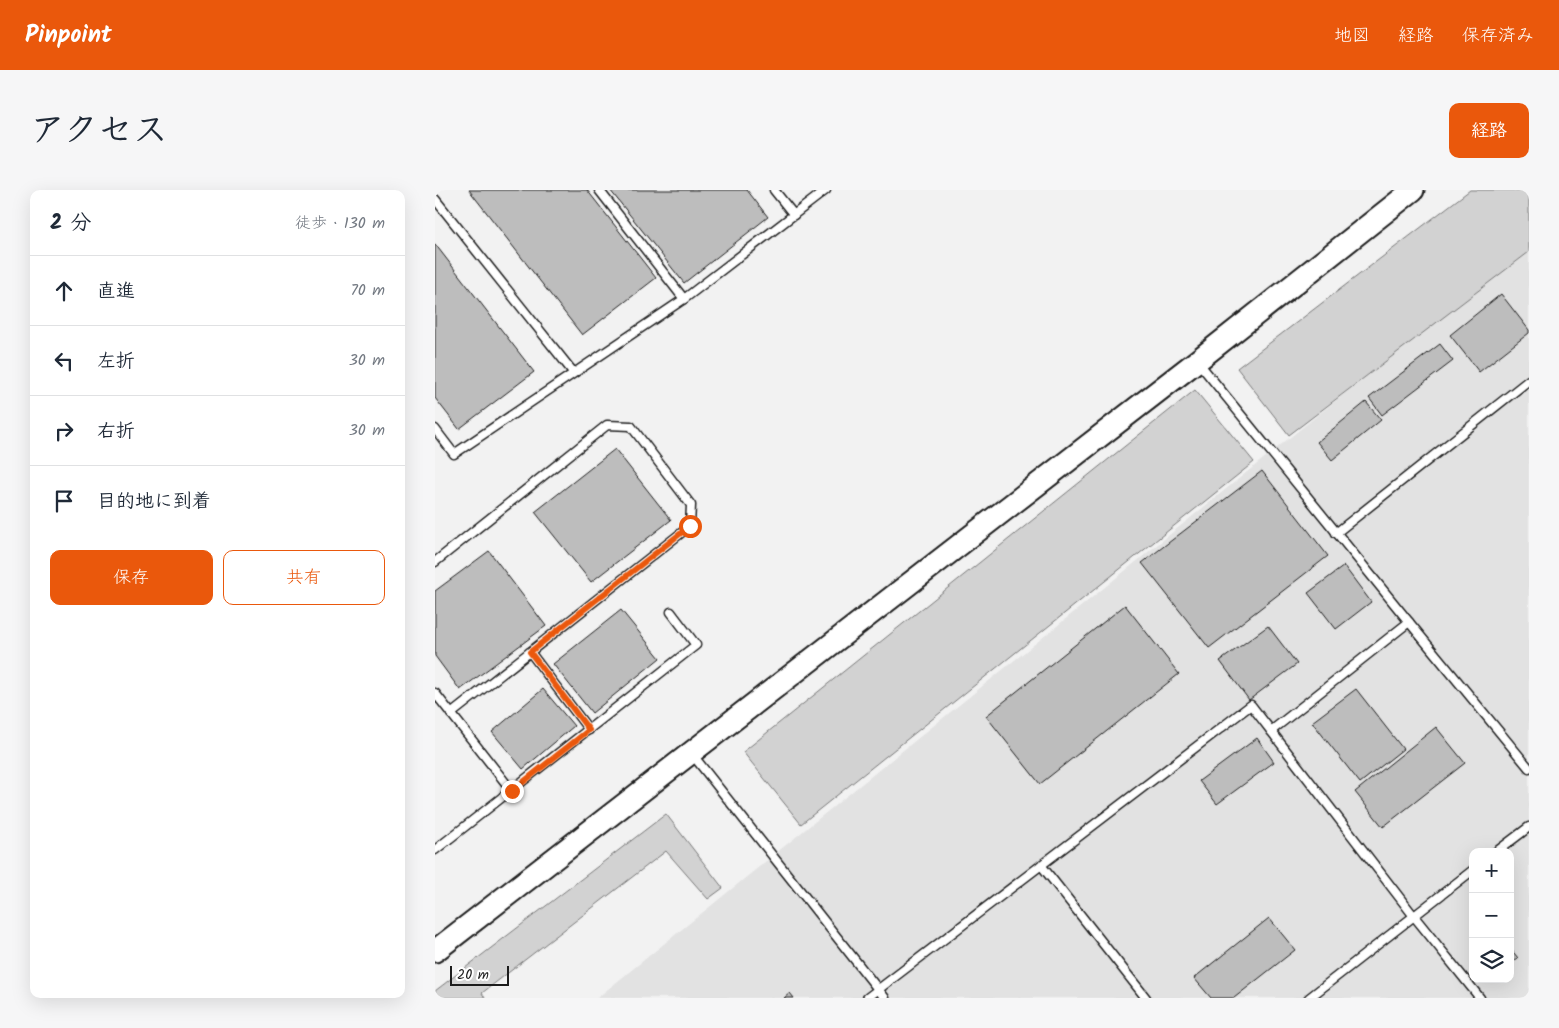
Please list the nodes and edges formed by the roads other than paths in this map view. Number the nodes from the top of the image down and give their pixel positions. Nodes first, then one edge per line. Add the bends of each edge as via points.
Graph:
1 (599, 190) edge
2 (774, 190) edge
3 (826, 190) edge
4 (1413, 190) edge
5 (435, 199) edge
6 (793, 215) junction
7 (685, 299) junction
8 (1197, 361) junction
9 (573, 372) junction
10 (1529, 380) edge
11 (435, 429) edge
12 (1336, 533) junction
13 (435, 562) edge
14 (671, 612) dead end
15 (1409, 622) junction
16 (530, 652) junction
17 (435, 693) edge
18 (451, 714) junction
19 (589, 730) junction
20 (1271, 731) junction
21 (691, 753) junction
22 (1529, 768) edge
23 (512, 791) junction
24 (1529, 827) edge
25 (1502, 848) edge
26 (435, 850) edge
27 (1041, 865) junction
28 (1469, 873) edge
29 (1413, 915) junction
30 (435, 951) edge
31 (878, 989) junction
32 (867, 998) edge
33 (885, 998) edge
34 (1147, 998) edge
35 (1309, 998) edge
36 (1480, 998) edge

1 - 7 lane
2 - 6 lane
3 - 6 lane
4 - 8 street
5 - 9 lane
6 - 7 lane
7 - 9 lane
8 - 12 lane
8 - 21 street
9 - 11 lane via 454,454
10 - 12 lane
12 - 15 lane
13 - 16 lane via 607,425 631,426 691,506 690,526
14 - 19 lane via 696,644
15 - 20 lane
15 - 22 lane
16 - 18 lane
16 - 19 lane
17 - 18 lane
18 - 23 lane
19 - 23 lane
20 - 27 lane via 1251,706
20 - 29 lane
21 - 30 street
21 - 31 lane
23 - 26 lane
24 - 25 lane
27 - 31 lane
27 - 34 lane
28 - 29 lane
29 - 35 lane
29 - 36 lane
31 - 32 lane
31 - 33 lane

